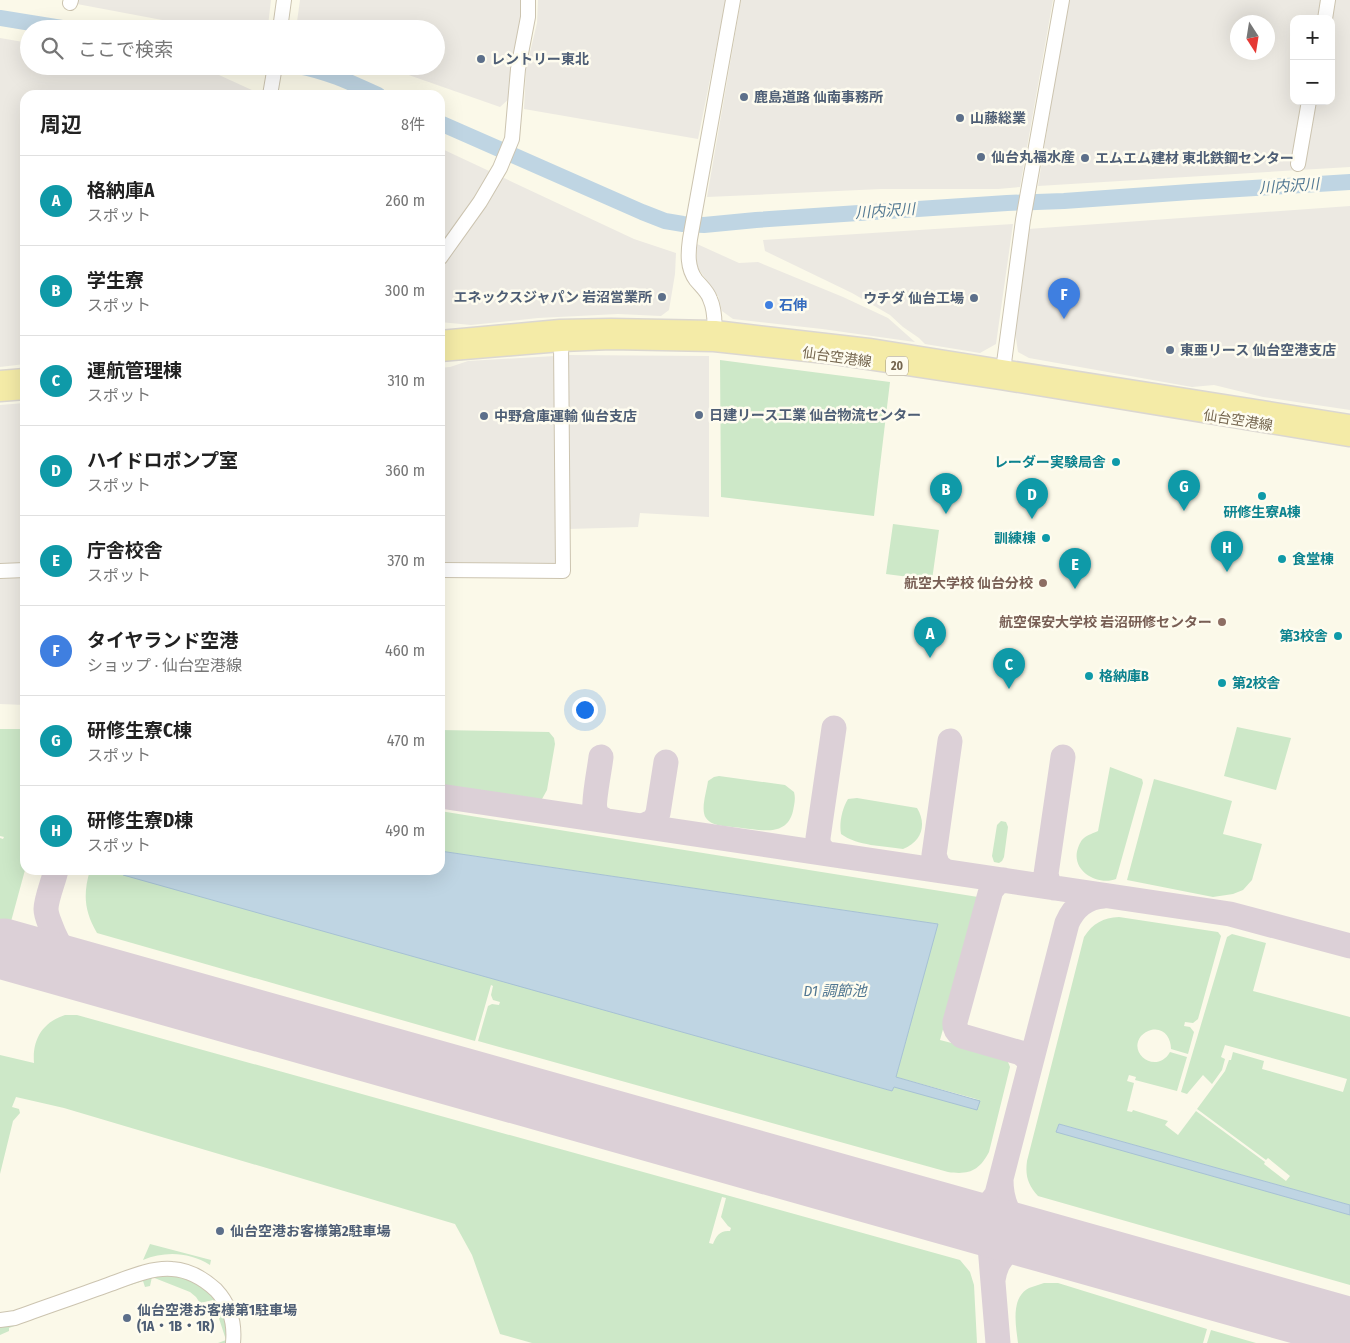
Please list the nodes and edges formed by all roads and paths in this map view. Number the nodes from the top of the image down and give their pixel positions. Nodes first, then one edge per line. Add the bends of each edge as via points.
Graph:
1 (284, 0) edge
2 (528, 0) edge
3 (733, 0) edge
4 (1062, 0) edge
5 (1328, 0) edge
6 (1326, 15) edge
7 (281, 20) edge
8 (273, 75) edge
9 (271, 90) edge
10 (1308, 105) edge
11 (1298, 164) dead end
12 (445, 251) edge
13 (714, 336) junction
14 (445, 339) edge
15 (561, 343) junction
16 (445, 353) edge
17 (1002, 375) junction
18 (20, 377) edge
19 (0, 379) edge
20 (20, 391) edge
21 (0, 393) edge
22 (1350, 423) edge
23 (1350, 438) edge
24 (0, 570) edge
25 (20, 570) edge
26 (445, 570) edge
27 (0, 1320) edge
28 (233, 1343) edge

1 - 7 street
2 - 12 street via 513,132 502,165
3 - 13 street via 688,255 695,278 710,298
4 - 17 street via 1023,220
5 - 6 street
8 - 9 street
10 - 11 street
13 - 14 main road, 仙台空港線 / 20 via 611,327 560,328
13 - 15 main road, 仙台空港線 / 20
13 - 17 main road, 仙台空港線 / 20 via 835,356
15 - 16 main road, 仙台空港線 / 20
15 - 26 street via 563,570
17 - 22 main road, 仙台空港線 / 20
17 - 23 main road, 仙台空港線 / 20
18 - 19 main road
20 - 21 main road
24 - 25 street
27 - 28 street via 15,1318 134,1276 170,1268 194,1274 218,1292 232,1318

